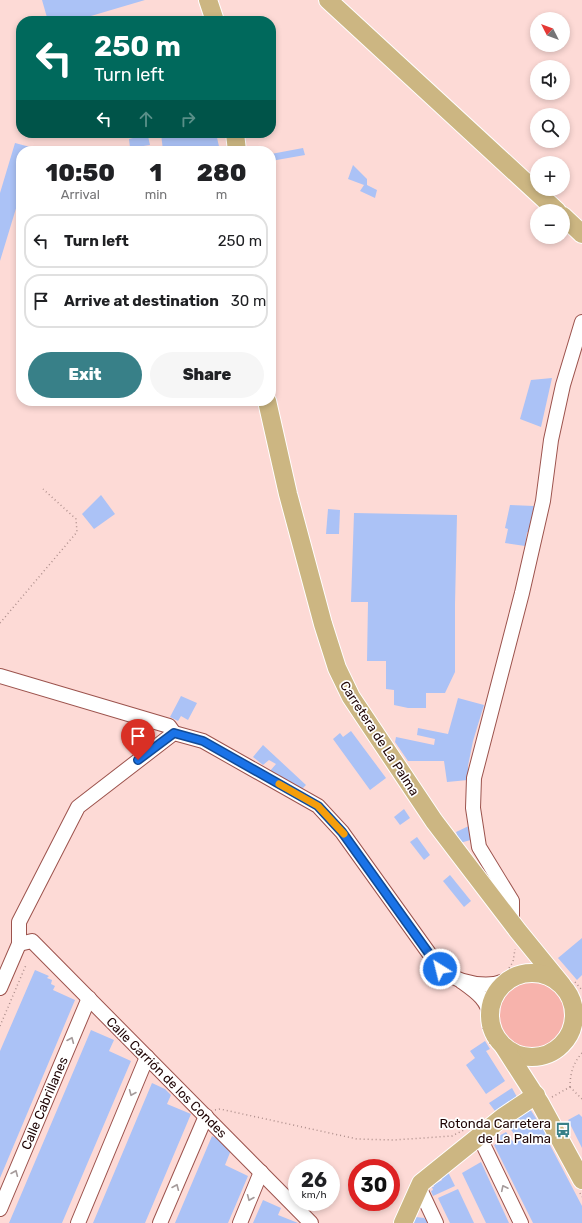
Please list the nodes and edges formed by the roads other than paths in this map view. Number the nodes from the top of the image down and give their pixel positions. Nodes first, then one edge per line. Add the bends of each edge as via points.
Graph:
1 (208, 0) edge
2 (328, 0) edge
3 (213, 16) edge
4 (550, 204) edge
5 (570, 223) edge
6 (582, 234) edge
7 (582, 322) edge
8 (268, 406) edge
9 (0, 676) edge
10 (174, 733) junction
11 (515, 934) junction
12 (19, 944) junction
13 (508, 975) junction
14 (458, 979) junction
15 (0, 988) edge
16 (566, 989) junction
17 (89, 998) junction
18 (582, 1005) edge
19 (490, 1018) junction
20 (582, 1029) edge
21 (565, 1042) junction
22 (504, 1047) junction
23 (551, 1054) junction
24 (148, 1057) junction
25 (536, 1095) junction
26 (204, 1115) junction
27 (472, 1133) junction
28 (261, 1172) junction
29 (582, 1180) edge
30 (419, 1187) junction
31 (0, 1209) edge
32 (78, 1223) edge
33 (160, 1223) edge
34 (240, 1223) edge
35 (311, 1223) edge
36 (403, 1223) edge
37 (436, 1223) edge
38 (521, 1223) edge

1 - 3 main road
2 - 4 main road
5 - 6 main road
7 - 11 street via 563,385 551,440 543,501 474,778 473,808 480,847 512,901
8 - 11 main road, Carretera de La Palma via 291,505 336,668 351,697 434,821
9 - 10 street via 169,726
10 - 12 street via 78,807 19,922
10 - 14 street via 203,741 318,806 342,832 440,969
11 - 13 main road, Carretera de La Palma via 523,943 522,962 519,969
11 - 16 main road, Carretera de La Palma
12 - 15 street
12 - 17 street, Calle Carrión de los Condes via 32,941
13 - 14 street via 494,984
13 - 16 main road via 547,975
13 - 19 main road via 495,994
14 - 19 street via 484,1000
16 - 18 main road
16 - 21 main road via 574,1003 575,1021
17 - 24 street, Calle Carrión de los Condes
31 -> 17 street, Calle Cabrillanes
19 - 22 main road via 493,1030
20 - 21 main road
21 - 23 main road
22 - 23 main road via 514,1054 526,1057
22 - 25 main road
23 - 25 main road via 541,1062 536,1072
24 - 26 street, Calle Carrión de los Condes
24 -> 32 street
25 - 27 main road
25 - 29 main road
26 - 28 street, Calle Carrión de los Condes
33 -> 26 street
27 - 30 main road via 421,1182
38 -> 27 street
28 -> 34 street
28 - 35 street, Calle Carrión de los Condes
30 - 36 main road
30 - 37 street

